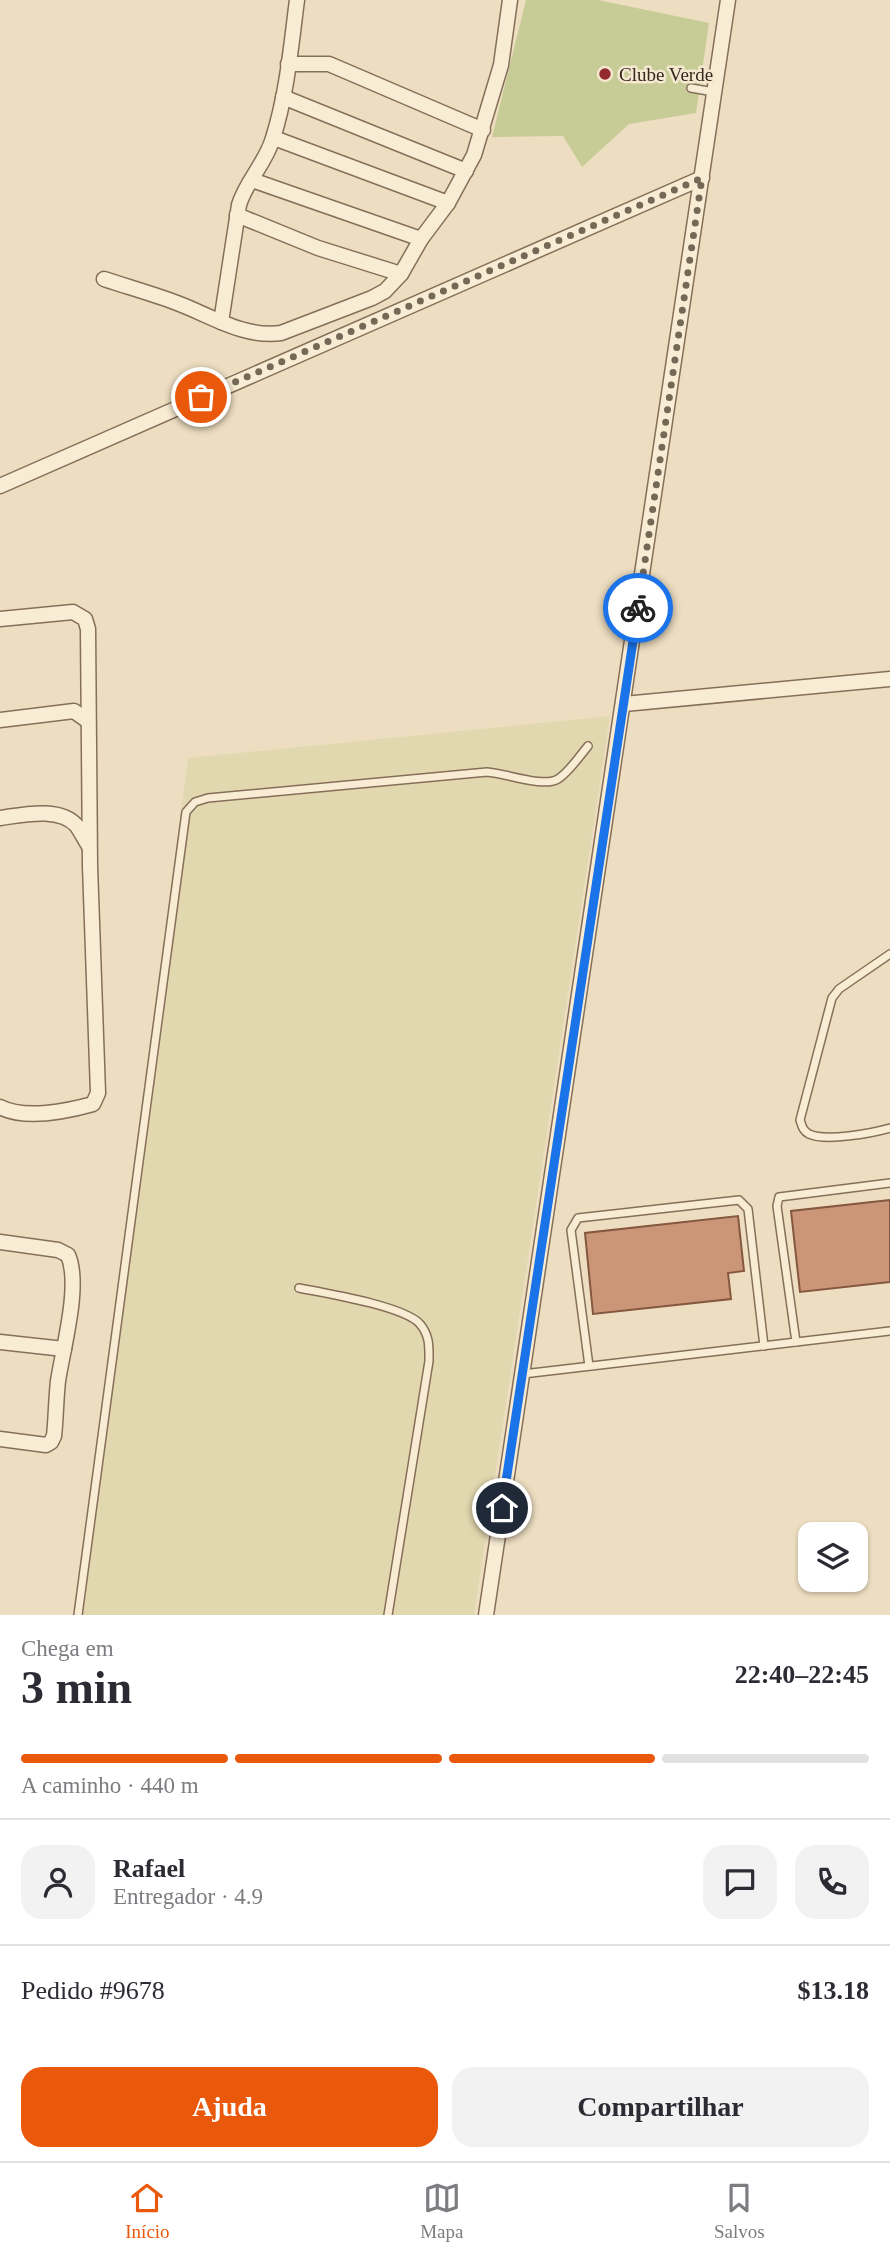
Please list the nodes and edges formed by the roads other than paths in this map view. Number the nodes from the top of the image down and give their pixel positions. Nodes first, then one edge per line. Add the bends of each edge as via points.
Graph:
1 (297, 0) edge
2 (510, 0) edge
3 (728, 0) edge
4 (288, 64) junction
5 (691, 88) dead end
6 (714, 92) junction
7 (283, 97) junction
8 (484, 130) junction
9 (274, 138) junction
10 (466, 171) junction
11 (702, 178) junction
12 (251, 180) junction
13 (447, 203) junction
14 (237, 215) junction
15 (421, 239) junction
16 (401, 274) junction
17 (104, 279) dead end
18 (221, 321) junction
19 (0, 486) edge
20 (0, 619) edge
21 (890, 679) edge
22 (624, 704) junction
23 (0, 720) edge
24 (88, 721) junction
25 (588, 746) dead end
26 (0, 818) edge
27 (90, 848) junction
28 (890, 954) edge
29 (0, 1107) edge
30 (890, 1128) edge
31 (890, 1183) edge
32 (0, 1242) edge
33 (299, 1288) dead end
34 (890, 1331) edge
35 (0, 1342) edge
36 (796, 1342) junction
37 (764, 1346) junction
38 (64, 1349) junction
39 (589, 1366) junction
40 (523, 1374) junction
41 (0, 1439) edge
42 (78, 1615) edge
43 (388, 1615) edge
44 (486, 1615) edge

1 - 4 street
2 - 8 street via 501,65
3 - 6 street
4 - 7 street
4 - 8 street via 329,64
5 - 6 lane
6 - 11 street
7 - 9 street
7 - 10 street
8 - 10 street
9 - 12 street
9 - 13 street
10 - 13 street
11 - 19 street
11 - 22 street
12 - 14 street
12 - 15 street
13 - 15 street
14 - 16 street via 318,248
14 - 18 street
15 - 16 street
16 - 18 street via 372,298 281,333 251,333
17 - 18 street
20 - 24 street via 73,612 85,619
21 - 22 street
22 - 40 street
23 - 24 street via 74,711
24 - 27 street
25 - 42 lane via 552,782 487,772 208,798 195,802 186,812
26 - 27 street via 36,813 62,816 75,824
27 - 29 street via 98,1093 93,1104 67,1111 23,1113
28 - 30 lane via 832,998 800,1120 809,1134 826,1137
31 - 36 lane via 779,1197
32 - 38 street via 68,1255 72,1290
33 - 43 lane via 412,1317 428,1336 429,1361
34 - 36 lane
35 - 38 street
36 - 37 lane
37 - 39 lane
37 - 39 lane via 748,1209 739,1200 578,1218 571,1230
38 - 41 street via 51,1442 46,1446
39 - 40 lane
40 - 44 street

